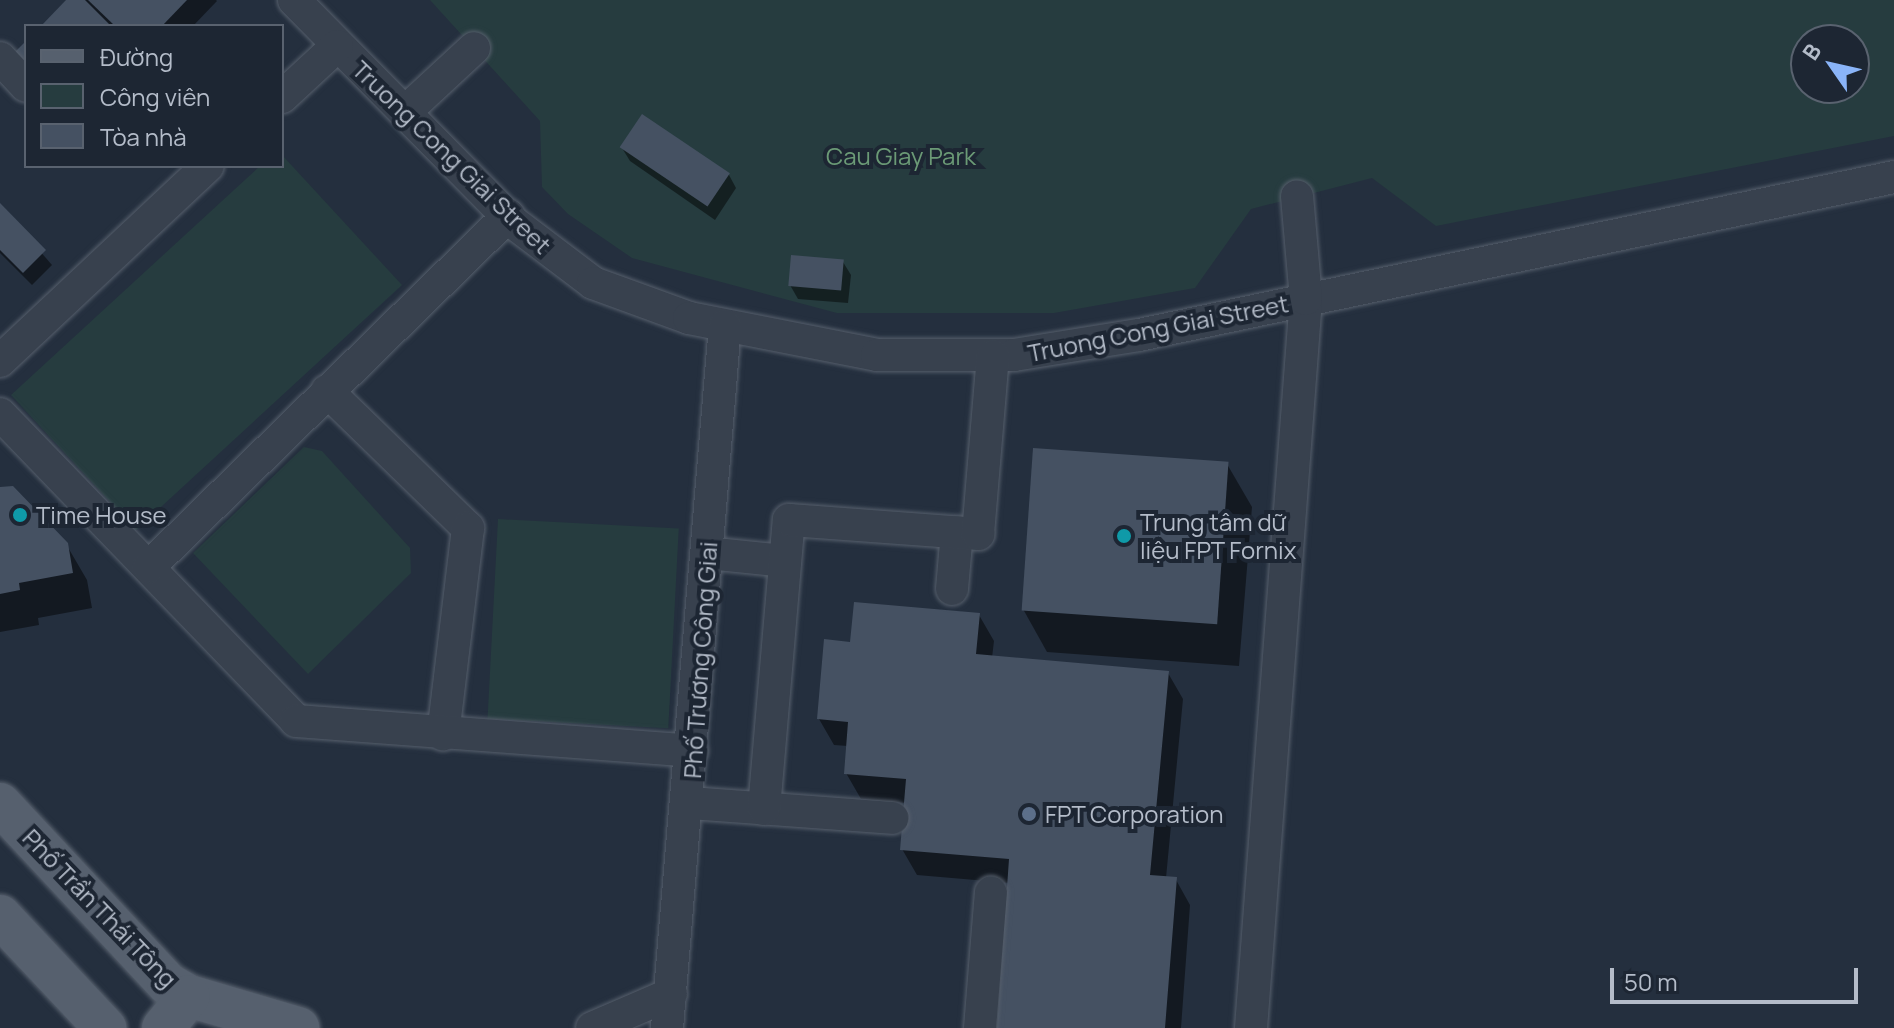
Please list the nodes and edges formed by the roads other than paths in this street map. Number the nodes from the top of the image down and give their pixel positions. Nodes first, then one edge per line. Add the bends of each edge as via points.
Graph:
1 (294, 0) edge
2 (337, 46) junction
3 (474, 48) dead end
4 (0, 58) edge
5 (24, 84) edge
6 (284, 95) edge
7 (405, 112) junction
8 (206, 168) edge
9 (1894, 177) edge
10 (1297, 196) dead end
11 (509, 215) junction
12 (1306, 299) junction
13 (725, 325) junction
14 (993, 356) junction
15 (0, 361) edge
16 (327, 391) junction
17 (0, 414) edge
18 (957, 532) junction
19 (707, 553) junction
20 (785, 561) junction
21 (149, 567) junction
22 (952, 589) dead end
23 (443, 734) junction
24 (692, 751) junction
25 (689, 803) junction
26 (0, 804) edge
27 (764, 809) junction
28 (892, 818) dead end
29 (991, 892) dead end
30 (0, 916) edge
31 (671, 994) junction
32 (189, 996) junction
33 (105, 1028) edge
34 (163, 1028) edge
35 (298, 1028) edge
36 (592, 1028) edge
37 (667, 1028) edge
38 (980, 1028) edge
39 (1251, 1028) edge

1 - 2 street, Truong Cong Giai Street
2 - 6 street
2 - 7 street, Truong Cong Giai Street
3 - 7 street
4 - 5 street
7 - 11 street, Truong Cong Giai Street
8 - 15 street
9 - 12 street, Truong Cong Giai Street
10 - 12 street
11 - 13 street, Truong Cong Giai Street via 547,252 593,283 652,307
11 - 16 street
12 - 14 street, Truong Cong Giai Street via 1139,335
12 - 39 street
13 - 14 street, Truong Cong Giai Street via 877,355
13 - 19 street, Phố Trương Công Giai
14 - 18 street via 978,534
16 - 21 street
16 - 23 street via 468,528
17 - 21 street
18 - 20 street via 789,520
18 - 22 street
19 - 20 street
19 - 24 street, Phố Trương Công Giai
20 - 27 street
21 - 23 street via 296,721
23 - 24 street
24 - 25 street, Phố Trương Công Giai
25 - 27 street
25 - 31 street, Phố Trương Công Giai
26 - 32 main road, Phố Trần Thái Tông via 168,984
27 - 28 street
29 - 38 street
30 - 33 main road
31 - 36 street
31 - 37 street, Phố Trương Công Giai
32 - 34 main road
32 - 35 main road, Phố Trần Thái Tông

